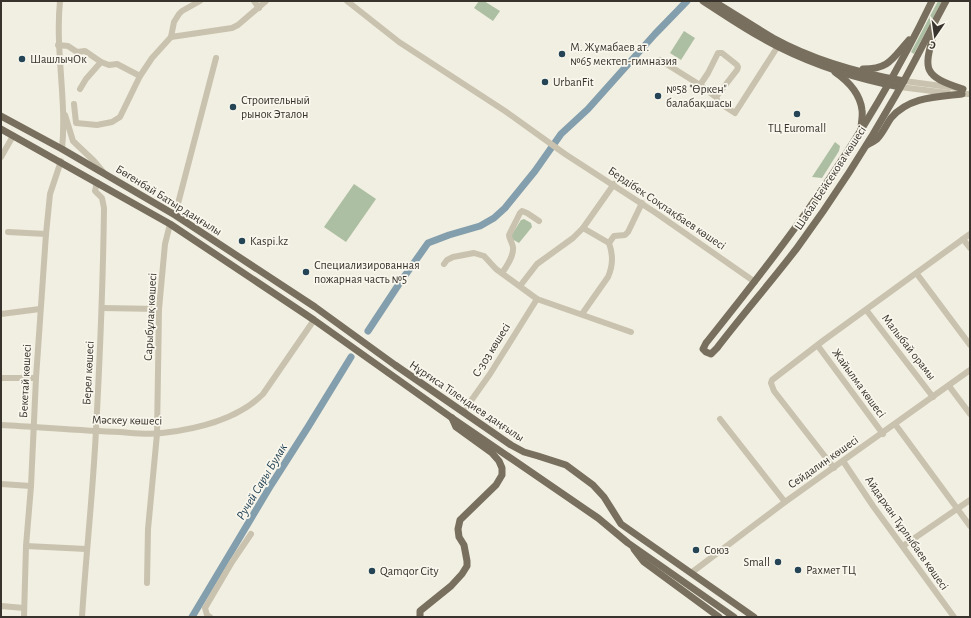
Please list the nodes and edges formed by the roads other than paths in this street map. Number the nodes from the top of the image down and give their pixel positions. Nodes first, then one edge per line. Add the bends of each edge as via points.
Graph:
1 (60, 1) edge
2 (200, 1) edge
3 (254, 1) edge
4 (266, 1) edge
5 (347, 1) edge
6 (703, 1) edge
7 (713, 1) edge
8 (932, 1) edge
9 (946, 1) edge
10 (259, 8) junction
11 (938, 16) junction
12 (917, 31) junction
13 (171, 37) junction
14 (779, 44) junction
15 (58, 45) junction
16 (216, 58) dead end
17 (660, 60) dead end
18 (101, 62) junction
19 (828, 67) junction
20 (852, 69) junction
21 (140, 76) junction
22 (889, 82) junction
23 (902, 84) junction
24 (700, 85) junction
25 (80, 89) dead end
26 (965, 91) edge
27 (970, 94) edge
28 (716, 97) junction
29 (74, 104) dead end
30 (63, 109) junction
31 (1, 116) edge
32 (1, 128) edge
33 (860, 131) junction
34 (13, 136) junction
35 (865, 146) junction
36 (62, 149) junction
37 (1, 157) edge
38 (61, 161) junction
39 (104, 173) junction
40 (97, 182) junction
41 (614, 184) junction
42 (642, 203) junction
43 (175, 215) junction
44 (539, 221) dead end
45 (170, 224) junction
46 (583, 228) junction
47 (8, 232) dead end
48 (46, 234) junction
49 (970, 234) edge
50 (963, 239) junction
51 (610, 243) junction
52 (970, 248) edge
53 (444, 264) dead end
54 (502, 273) junction
55 (917, 274) junction
56 (754, 282) junction
57 (520, 286) junction
58 (537, 299) junction
59 (102, 308) junction
60 (40, 309) junction
61 (159, 309) junction
62 (867, 310) junction
63 (320, 311) junction
64 (1, 314) edge
65 (582, 314) junction
66 (314, 320) junction
67 (631, 332) dead end
68 (970, 345) edge
69 (818, 346) junction
70 (395, 365) junction
71 (970, 370) edge
72 (389, 374) junction
73 (1, 378) edge
74 (36, 378) junction
75 (949, 386) junction
76 (933, 397) junction
77 (463, 412) junction
78 (970, 414) edge
79 (452, 418) junction
80 (720, 419) dead end
81 (895, 424) junction
82 (1, 425) edge
83 (34, 427) junction
84 (96, 431) junction
85 (157, 434) junction
86 (882, 434) junction
87 (844, 461) junction
88 (834, 468) junction
89 (1, 484) edge
90 (31, 486) junction
91 (970, 500) edge
92 (785, 502) junction
93 (958, 509) junction
94 (622, 524) junction
95 (970, 526) edge
96 (615, 532) junction
97 (251, 534) dead end
98 (628, 543) junction
99 (26, 546) junction
100 (903, 546) junction
101 (86, 549) junction
102 (690, 572) junction
103 (147, 583) dead end
104 (1, 606) edge
105 (24, 608) junction
106 (740, 608) junction
107 (24, 617) edge
108 (82, 617) edge
109 (210, 617) edge
110 (420, 617) edge
111 (718, 617) edge
112 (733, 617) edge
113 (754, 617) edge
114 (954, 617) edge

1 - 15 street
2 - 13 street via 179,14 174,22
3 - 10 street
4 - 10 street
5 - 41 street, Бердібек Соқпақбаев көшесі via 399,42
6 - 14 main road via 751,32
7 - 14 main road
8 - 12 main road, Шабал Бейсекова көшесі
9 - 11 main road, Шабал Бейсекова көшесі
10 - 13 street via 232,28
11 - 23 main road, Шабал Бейсекова көшесі
11 - 26 main road via 927,58 929,70 935,78
12 - 20 main road via 883,66 876,69
12 - 22 main road, Шабал Бейсекова көшесі
13 - 21 street
14 - 19 main road via 800,57
14 - 20 main road
14 - 28 street via 735,113 718,102
15 - 18 street via 68,46 78,52 85,51
15 - 30 street
16 - 43 street, Сарыбұлақ көшесі
17 - 24 street
18 - 21 street via 117,64
18 - 25 street
19 - 22 main road via 857,77
19 - 33 main road via 849,82 860,99
20 - 22 main road
21 - 29 street via 120,117 112,122 97,125 76,123
22 - 23 main road
22 - 33 main road, Шабал Бейсекова көшесі
23 - 26 street
23 - 35 main road, Шабал Бейсекова көшесі
24 - 28 street
24 - 28 street via 718,53 722,53 737,64 737,70
26 - 27 street
26 - 35 main road via 922,99 906,106 897,112 877,139
30 - 36 street
30 - 39 street via 74,141
31 - 36 main road, Бөгенбай Батыр даңғылы
32 - 34 main road, Бөгенбай Батыр даңғылы
33 - 56 main road, Шабал Бейсекова көшесі via 813,204
34 - 37 street
34 - 38 main road, Бөгенбай Батыр даңғылы
35 - 56 main road, Шабал Бейсекова көшесі via 797,248 764,291 711,354 708,354 703,349 706,343
36 - 38 main road, Бекетай көшесі
36 - 39 main road, Бөгенбай Батыр даңғылы
38 - 40 main road, Бөгенбай Батыр даңғылы
38 - 48 street, Бекетай көшесі via 50,194
39 - 43 main road, Бөгенбай Батыр даңғылы
40 - 45 main road, Бөгенбай Батыр даңғылы
40 - 59 street, Берел көшесі via 95,192 102,198 104,208
41 - 42 street, Бердібек Соқпақбаев көшесі
41 - 46 street
42 - 51 street via 628,232 625,235 614,236
42 - 56 street, Бердібек Соқпақбаев көшесі
43 - 45 main road, Сарыбұлақ көшесі
43 - 63 main road, Бөгенбай Батыр даңғылы
44 - 54 street via 528,212 520,213 509,238 513,253
45 - 61 street, Сарыбұлақ көшесі via 165,244
45 - 66 main road, Бөгенбай Батыр даңғылы
46 - 51 street
46 - 57 street via 537,264
47 - 48 street
48 - 60 street, Бекетай көшесі
49 - 50 street
50 - 52 street
50 - 55 street
51 - 65 street via 611,270
53 - 54 street via 453,257 474,254 484,256
54 - 57 street
55 - 62 street
55 - 68 street
57 - 58 street
58 - 65 street
58 - 77 street, С-303 көшесі
59 - 61 street
59 - 84 street, Берел көшесі
60 - 64 street
60 - 74 street, Бекетай көшесі
61 - 85 street, Сарыбұлақ көшесі
62 - 69 street
62 - 76 street, Малыбай орамы
63 - 66 main road, Мәскеу көшесі
63 - 70 main road, Нұрғиса Тілендиев даңғылы
65 - 67 street
66 - 72 main road, Нұрғиса Тілендиев даңғылы
66 - 85 street, Мәскеу көшесі via 257,400 240,412 220,419 188,429
69 - 86 street, Жайылма көшесі
69 - 88 street via 772,380 771,384
70 - 72 main road
70 - 77 main road, Нұрғиса Тілендиев даңғылы
71 - 75 street, Сейдалин көшесі
72 - 79 main road, Нұрғиса Тілендиев даңғылы
73 - 74 street
74 - 83 street, Бекетай көшесі
75 - 76 street, Сейдалин көшесі
75 - 78 street
76 - 81 street, Сейдалин көшесі
77 - 94 main road, Нұрғиса Тілендиев даңғылы via 524,452 566,465 593,485
79 - 96 main road, Нұрғиса Тілендиев даңғылы
79 - 110 main road via 456,427 500,461 502,475 496,485 460,520 459,537 464,545 467,566 451,586 420,611
80 - 92 street
81 - 86 street, Сейдалин көшесі
81 - 93 street
82 - 83 street, Мәскеу көшесі
83 - 84 street, Мәскеу көшесі
83 - 90 street, Бекетай көшесі
84 - 85 street, Мәскеу көшесі
84 - 101 street, Берел көшесі
85 - 103 street, Сарыбұлақ көшесі via 148,529
86 - 87 street, Сейдалин көшесі
87 - 88 street, Сейдалин көшесі
87 - 100 street, Айдархан Тұрлыбаев көшесі
88 - 92 street, Сейдалин көшесі
89 - 90 street
90 - 99 street, Бекетай көшесі
91 - 93 street
92 - 102 street, Сейдалин көшесі
93 - 95 street
93 - 100 street
94 - 96 main road
94 - 102 main road, Нұрғиса Тілендиев даңғылы
96 - 98 main road, Нұрғиса Тілендиев даңғылы
97 - 109 street via 205,608 206,615
98 - 111 main road via 644,562
98 - 112 main road, Нұрғиса Тілендиев даңғылы
99 - 101 street
99 - 105 street, Бекетай көшесі
100 - 114 street, Айдархан Тұрлыбаев көшесі
101 - 108 street, Берел көшесі
102 - 106 main road, Нұрғиса Тілендиев даңғылы
104 - 105 street
105 - 107 street, Бекетай көшесі
106 - 112 main road via 738,614
106 - 113 main road, Нұрғиса Тілендиев даңғылы

